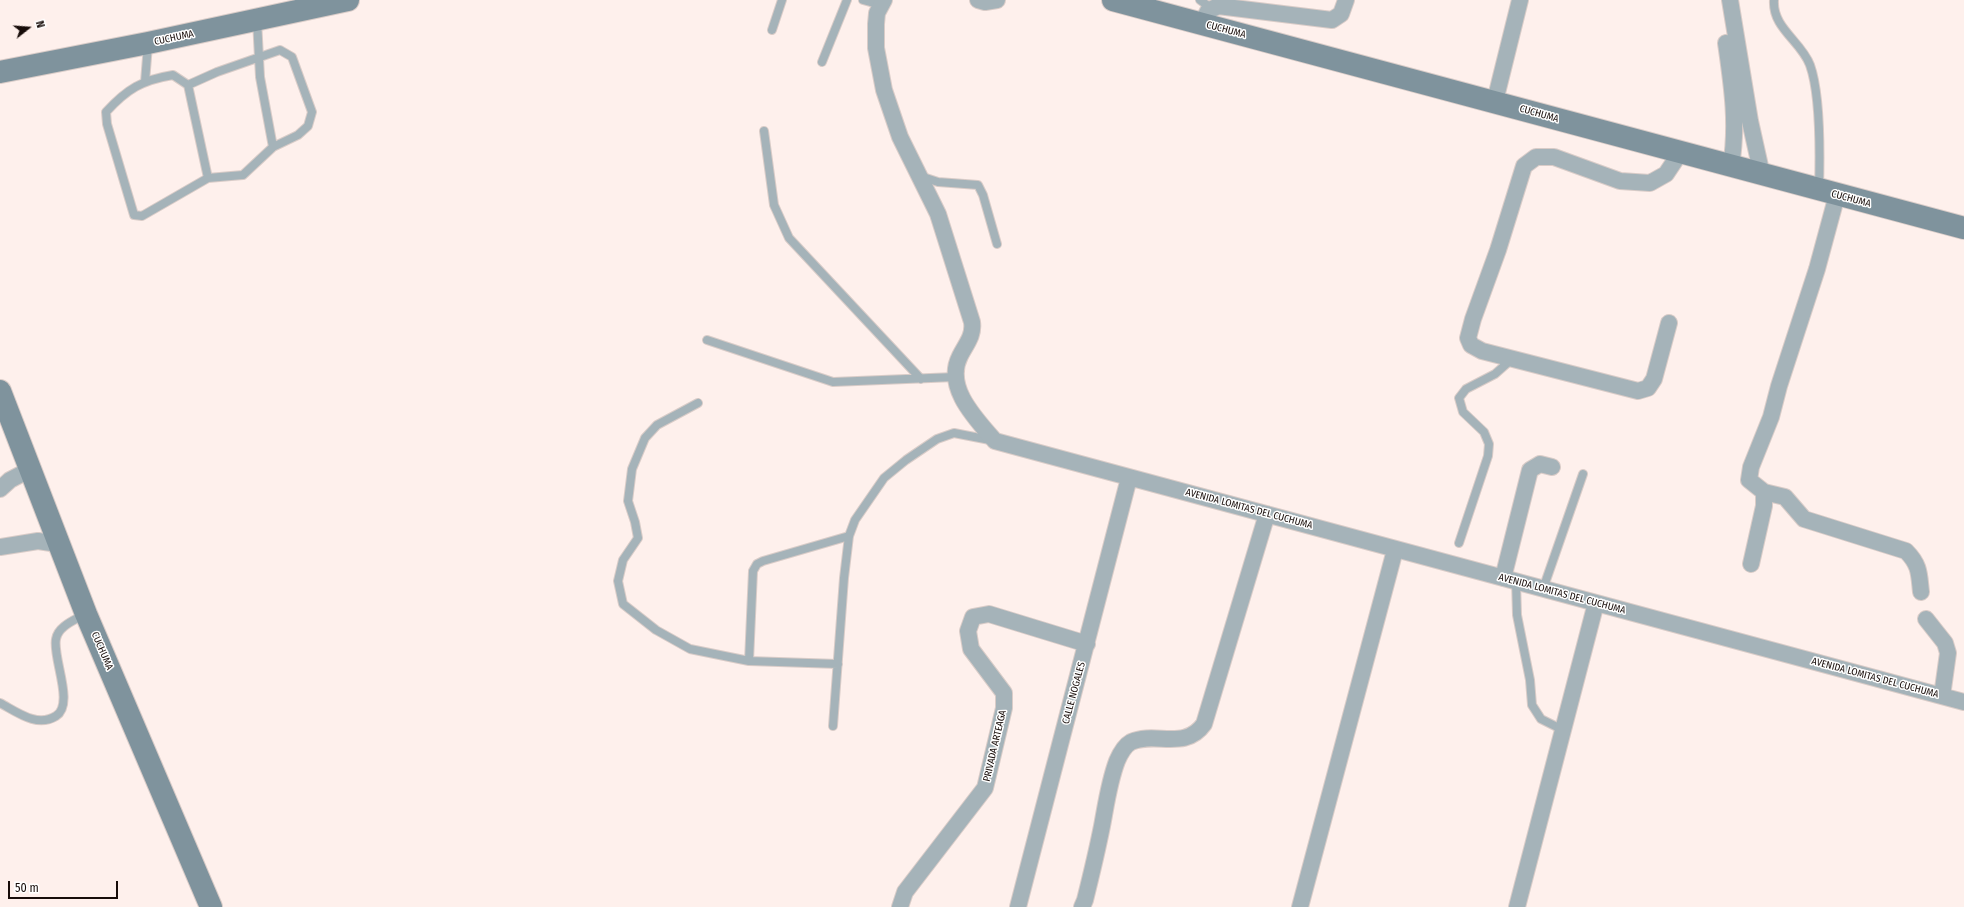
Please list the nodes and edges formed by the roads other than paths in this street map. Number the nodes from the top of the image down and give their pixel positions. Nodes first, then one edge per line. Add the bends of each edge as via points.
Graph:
1 (348, 0) edge
2 (782, 0) edge
3 (847, 0) edge
4 (863, 0) edge
5 (978, 0) edge
6 (997, 0) edge
7 (1113, 0) edge
8 (1346, 0) edge
9 (1520, 0) edge
10 (1719, 0) edge
11 (1730, 0) edge
12 (1774, 0) edge
13 (883, 2) edge
14 (1204, 10) edge
15 (257, 20) junction
16 (772, 30) dead end
17 (148, 43) junction
18 (260, 57) junction
19 (822, 62) dead end
20 (0, 72) edge
21 (145, 82) junction
22 (188, 85) junction
23 (1495, 101) junction
24 (764, 131) dead end
25 (273, 147) junction
26 (1680, 153) junction
27 (1731, 166) junction
28 (1762, 175) junction
29 (920, 176) junction
30 (208, 178) junction
31 (1828, 192) junction
32 (1964, 228) edge
33 (996, 244) dead end
34 (1669, 323) dead end
35 (707, 340) dead end
36 (1513, 359) junction
37 (956, 377) junction
38 (921, 379) junction
39 (0, 391) edge
40 (698, 404) dead end
41 (995, 441) junction
42 (1552, 467) dead end
43 (31, 469) junction
44 (1583, 474) dead end
45 (1129, 478) junction
46 (0, 489) edge
47 (1764, 492) junction
48 (1267, 514) junction
49 (849, 536) junction
50 (1459, 543) dead end
51 (58, 544) junction
52 (0, 547) edge
53 (1396, 550) junction
54 (1751, 564) dead end
55 (1509, 580) junction
56 (1543, 588) junction
57 (1921, 592) dead end
58 (1596, 602) junction
59 (86, 614) junction
60 (1926, 619) dead end
61 (1087, 644) junction
62 (749, 661) junction
63 (838, 664) junction
64 (1942, 696) junction
65 (1964, 702) edge
66 (0, 703) edge
67 (833, 726) dead end
68 (1563, 730) junction
69 (211, 907) edge
70 (900, 907) edge
71 (1018, 907) edge
72 (1082, 907) edge
73 (1300, 907) edge
74 (1517, 907) edge

1 - 15 street, CUCHUMA
2 - 16 lane
3 - 19 lane
4 - 13 lane
5 - 6 street
7 - 14 street, CUCHUMA
8 - 14 street via 1341,14 1332,20 1218,6
9 - 23 street
10 - 27 street via 1735,108
11 - 28 street via 1750,121
12 - 31 lane via 1774,10 1810,65 1816,98 1820,158
13 - 29 street via 877,13 876,48 884,90 900,137
14 - 23 street, CUCHUMA
15 - 17 street, CUCHUMA
15 - 18 lane
17 - 20 street, CUCHUMA
17 - 21 lane
18 - 22 lane
18 - 25 lane via 260,77
18 - 25 lane via 280,50 292,57 312,112 308,126 298,135
21 - 22 lane via 173,75
21 - 30 lane via 121,96 106,112 107,124 134,215 142,216
22 - 30 lane
23 - 26 street, CUCHUMA
24 - 38 lane via 774,205 789,238
25 - 30 lane via 243,175
26 - 27 street, CUCHUMA
26 - 36 street via 1666,174 1650,183 1620,181 1554,157 1536,157 1524,166 1468,338 1471,345 1482,351
27 - 28 street, CUCHUMA
28 - 31 street, CUCHUMA
29 - 33 lane via 938,182 978,185
29 - 37 street via 938,214 972,322 972,335 957,362
31 - 32 street, CUCHUMA
31 - 47 street via 1817,269 1771,417 1751,467 1749,480
34 - 36 street via 1654,379 1648,388 1638,391
35 - 38 lane via 833,382
36 - 50 lane via 1495,374 1466,389 1459,398 1463,412 1484,432 1489,444 1488,456
37 - 38 lane
37 - 41 street via 960,393 980,424
39 - 43 street, CUCHUMA
40 - 62 lane via 657,425 645,438 632,469 628,501 638,538 623,560 618,581 623,604 656,630 690,649
41 - 45 street, AVENIDA LOMITAS DEL CUCHUMA
41 - 49 lane via 962,433 936,439 884,478 855,520
42 - 55 street via 1540,464 1530,470
43 - 46 street via 10,480
43 - 51 street, CUCHUMA
44 - 56 lane
45 - 48 street, AVENIDA LOMITAS DEL CUCHUMA
45 - 61 street, CALLE NOGALES
47 - 54 street via 1764,506
47 - 57 street via 1785,497 1804,519 1906,551 1915,560
48 - 53 street, AVENIDA LOMITAS DEL CUCHUMA
48 - 72 street via 1204,724 1195,735 1132,742 1125,747 1117,760 1109,788
49 - 62 lane via 763,560 757,564 753,571
49 - 63 lane
51 - 52 street via 38,541
51 - 59 street, CUCHUMA
53 - 55 street, AVENIDA LOMITAS DEL CUCHUMA
53 - 73 street
55 - 56 street, AVENIDA LOMITAS DEL CUCHUMA
55 - 68 lane via 1518,614 1532,705 1542,719
56 - 58 street, AVENIDA LOMITAS DEL CUCHUMA
58 - 64 street, AVENIDA LOMITAS DEL CUCHUMA
58 - 68 street
59 - 66 lane via 62,627 56,639 65,704 59,714 49,721 35,721
59 - 69 street, CUCHUMA
60 - 64 street via 1945,643 1948,653
61 - 70 street, PRIVADA ARTEAGA via 989,614 973,617 968,631 971,649 1004,693 1004,708 990,772 985,788 905,892
61 - 71 street, CALLE NOGALES
62 - 63 lane
63 - 67 lane
64 - 65 street, AVENIDA LOMITAS DEL CUCHUMA
68 - 74 street

